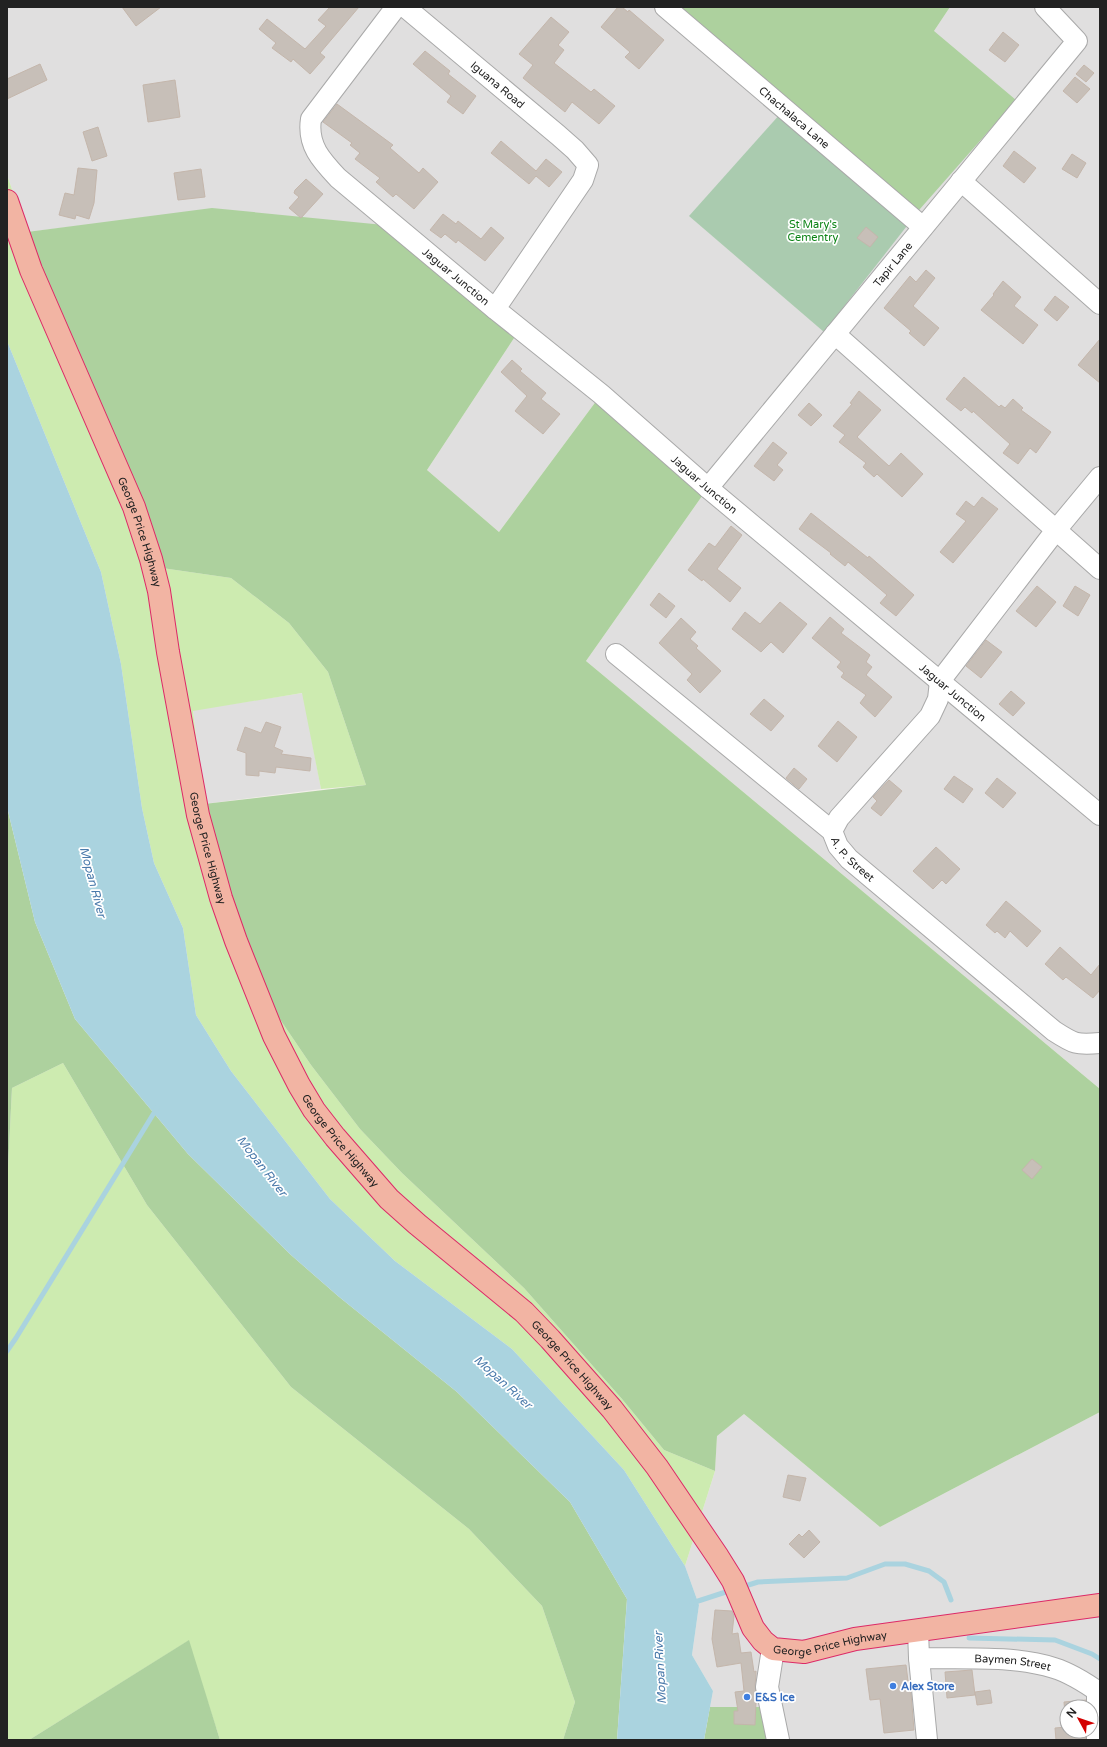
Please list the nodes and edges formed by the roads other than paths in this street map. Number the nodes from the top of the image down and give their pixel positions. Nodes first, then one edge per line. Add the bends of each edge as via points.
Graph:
1 (396, 7) edge
2 (405, 7) edge
3 (665, 7) edge
4 (1045, 7) edge
5 (961, 181) junction
6 (7, 201) edge
7 (923, 227) junction
8 (1100, 304) edge
9 (495, 309) junction
10 (835, 334) junction
11 (1100, 477) edge
12 (708, 488) junction
13 (1056, 530) junction
14 (1100, 569) edge
15 (616, 654) dead end
16 (940, 681) junction
17 (1100, 815) edge
18 (832, 831) junction
19 (1100, 1042) edge
20 (1100, 1605) edge
21 (918, 1630) junction
22 (773, 1649) junction
23 (919, 1658) junction
24 (1098, 1692) edge
25 (778, 1740) edge
26 (927, 1740) edge
27 (1097, 1740) edge

1 - 9 street, Jaguar Junction via 311,119 309,130 315,149 324,164 338,178
2 - 9 street, Iguana Road via 558,135 588,165 583,180
3 - 7 street, Chachalaca Lane
4 - 5 street, Tapir Lane via 1077,41
5 - 7 street, Tapir Lane
5 - 8 street
6 - 22 highway, George Price Highway via 31,270 137,514 159,591 198,815 211,862 236,942 274,1036 299,1084 334,1137 389,1199 524,1312 612,1408 657,1467 736,1588 753,1628 762,1641
7 - 10 street, Tapir Lane
9 - 12 street, Jaguar Junction via 600,394
10 - 12 street, Tapir Lane
10 - 13 street
11 - 13 street
12 - 16 street, Jaguar Junction
13 - 14 street
13 - 16 street
15 - 18 street, A. P. Street
16 - 17 street, Jaguar Junction
16 - 18 street via 938,699 930,716 839,818
18 - 19 street, A. P. Street via 838,846 849,859 1054,1031 1067,1040 1081,1045
20 - 21 highway, George Price Highway
21 - 22 highway, George Price Highway via 855,1639 804,1652
21 - 23 street
22 - 25 street via 767,1687
23 - 24 street, Baymen Street via 993,1659 1032,1663 1070,1675
23 - 26 street
24 - 27 street

